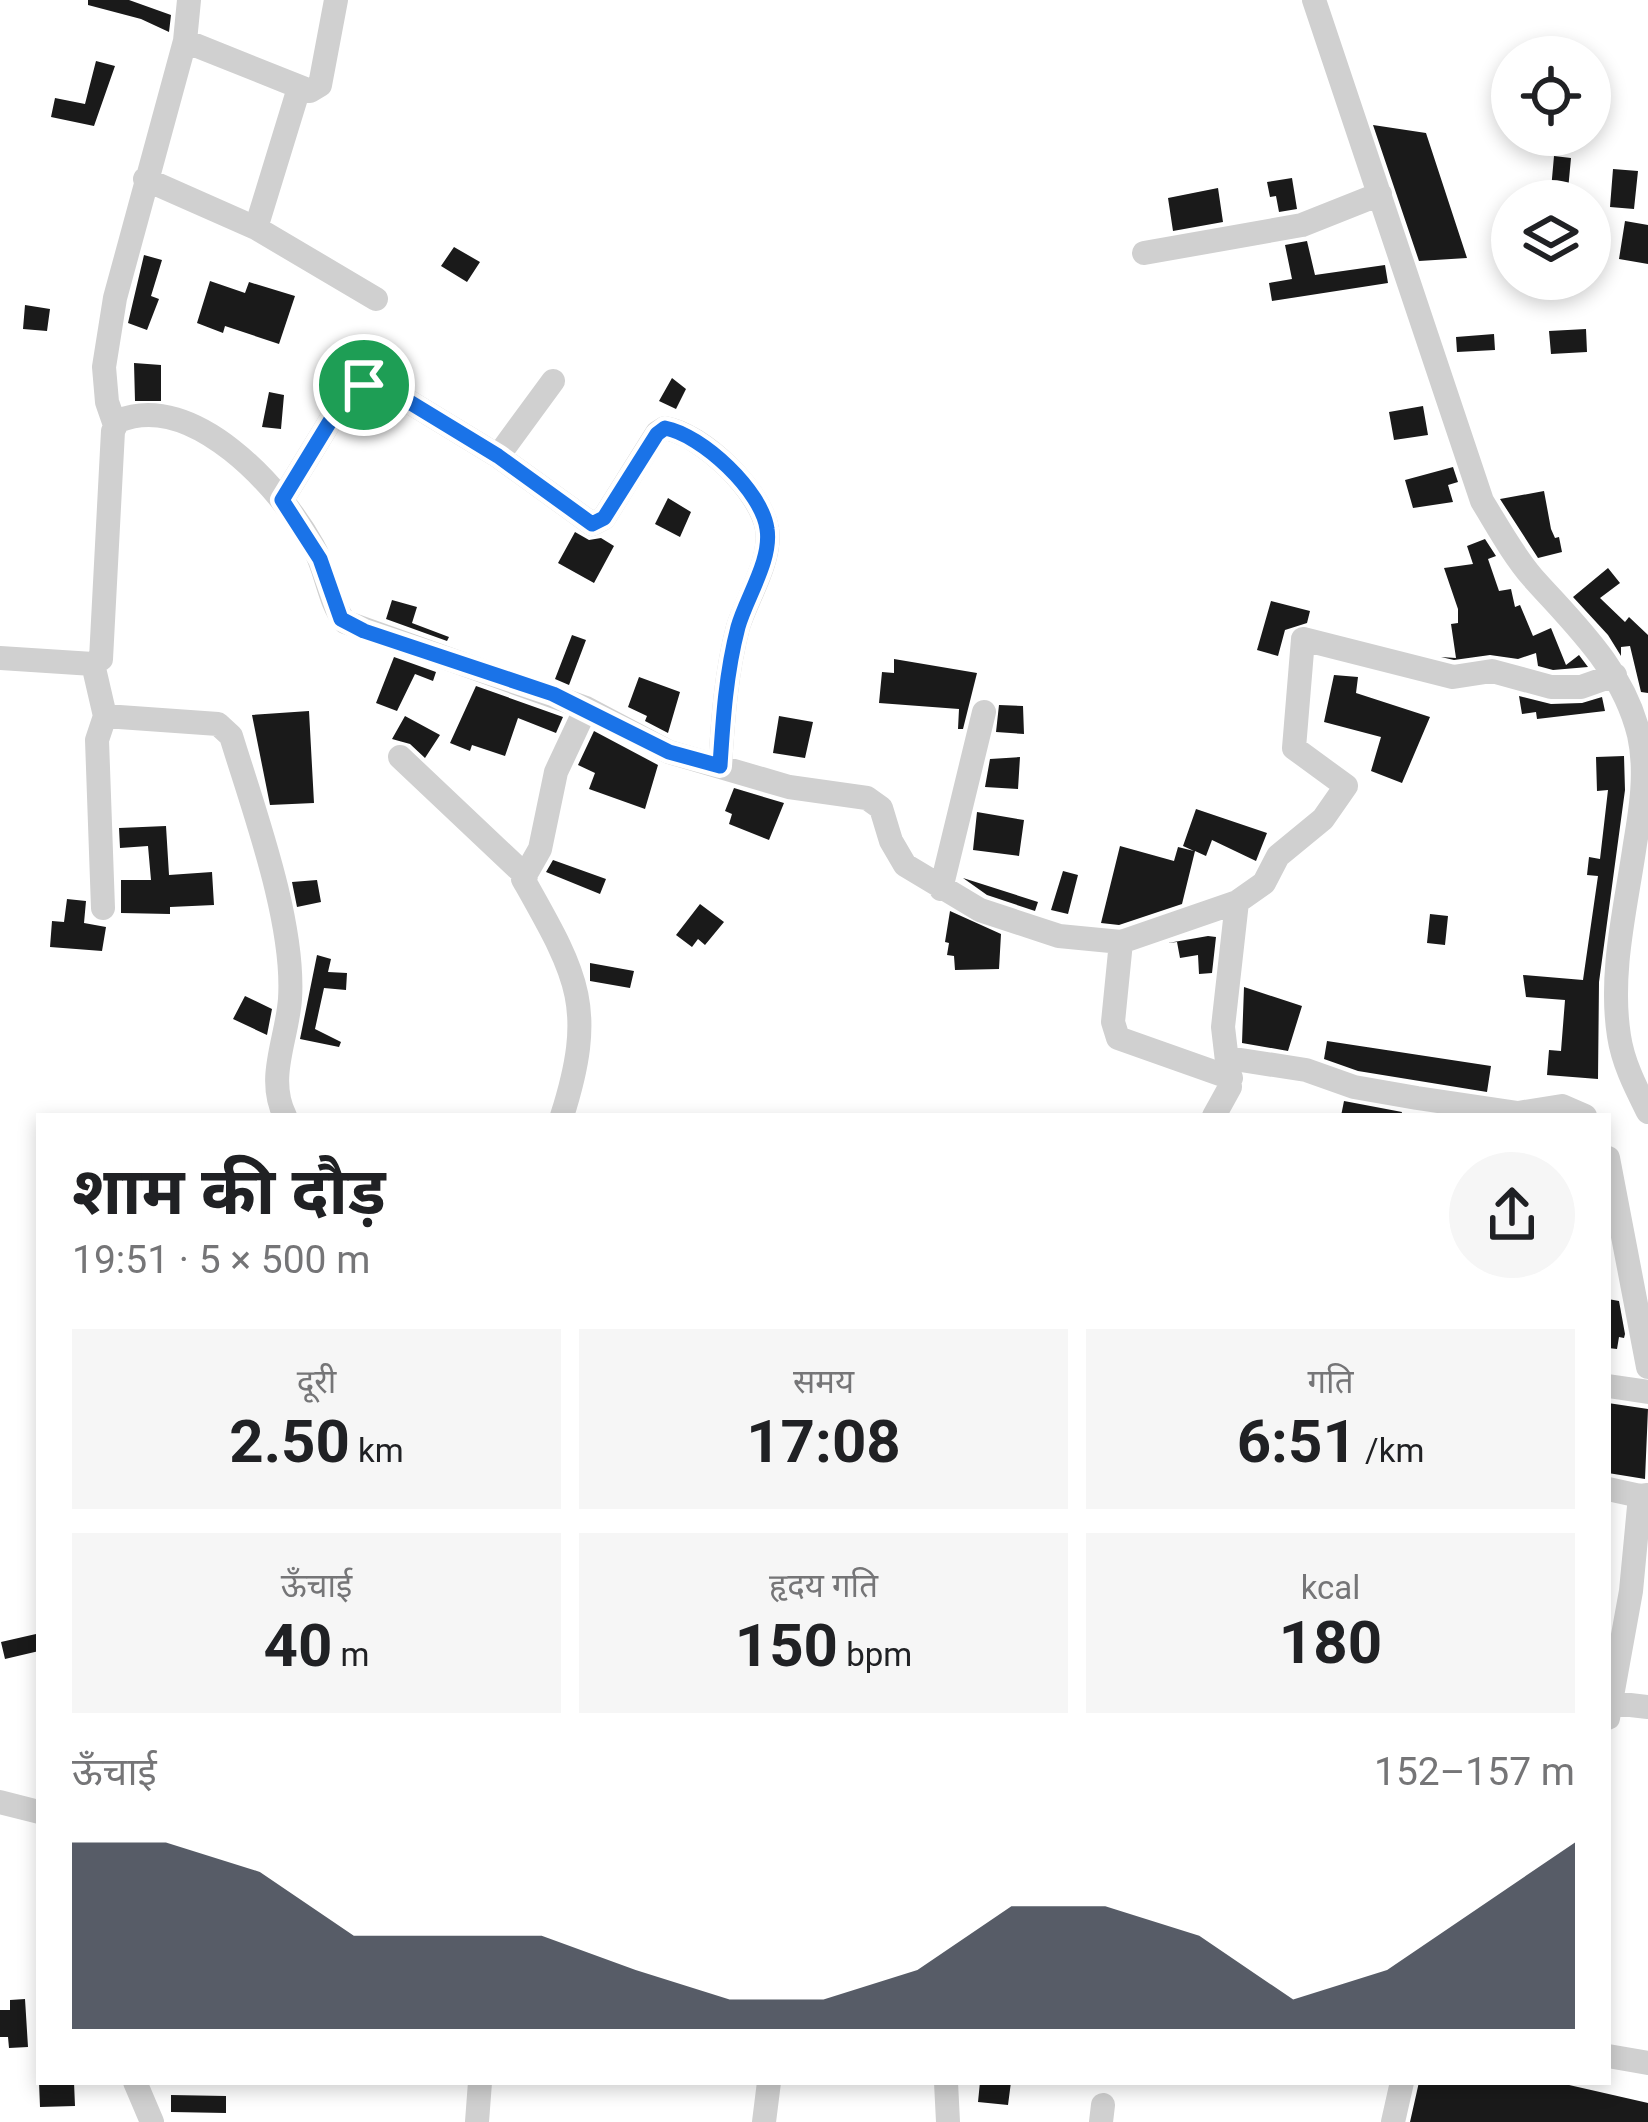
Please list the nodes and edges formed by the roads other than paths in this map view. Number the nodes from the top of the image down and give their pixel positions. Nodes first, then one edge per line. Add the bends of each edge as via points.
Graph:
1 (189, 0) edge
2 (336, 0) edge
3 (1315, 0) edge
4 (185, 41) junction
5 (299, 88) junction
6 (146, 179) junction
7 (1380, 194) junction
8 (256, 228) junction
9 (1144, 254) dead end
10 (376, 299) dead end
11 (554, 381) dead end
12 (115, 425) junction
13 (498, 456) junction
14 (282, 500) junction
15 (0, 658) edge
16 (92, 664) junction
17 (1615, 675) junction
18 (586, 708) junction
19 (984, 712) dead end
20 (105, 716) junction
21 (400, 757) dead end
22 (720, 766) junction
23 (526, 876) junction
24 (941, 889) junction
25 (1237, 902) junction
26 (103, 908) dead end
27 (1121, 942) junction
28 (1229, 1068) junction
29 (1648, 1112) edge
30 (283, 1113) edge
31 (563, 1113) edge
32 (1216, 1113) edge
33 (1579, 1113) edge
34 (1614, 1209) edge
35 (1648, 1367) edge
36 (1611, 1386) edge
37 (1648, 1392) edge
38 (1611, 1490) edge
39 (1644, 1495) edge
40 (1639, 1590) edge
41 (1648, 1707) edge
42 (1611, 1710) edge
43 (0, 1802) edge
44 (36, 1812) edge
45 (1611, 2057) edge
46 (1648, 2063) edge
47 (136, 2085) edge
48 (480, 2085) edge
49 (769, 2085) edge
50 (946, 2085) edge
51 (1401, 2085) edge
52 (152, 2122) edge
53 (477, 2122) edge
54 (764, 2122) edge
55 (949, 2122) edge
56 (1394, 2122) edge

1 - 4 street
2 - 5 street via 320,85
3 - 7 street
4 - 5 street
4 - 6 street
5 - 8 street
6 - 8 street
6 - 12 street via 106,347 104,384
7 - 9 street via 1302,225
7 - 17 street via 1482,501 1530,574
8 - 10 street
11 - 13 street
12 - 14 street via 130,417 188,422
12 - 16 street via 103,654
13 - 14 street via 393,392 364,385 343,400
13 - 22 street via 596,524 657,434 670,429 719,459 757,500 767,540 726,683
14 - 18 street via 314,548 345,622
15 - 16 street
16 - 20 street
17 - 25 street via 1581,687 1492,671 1453,677 1303,639 1294,748 1346,786 1323,819 1278,856 1264,883
17 - 29 street via 1642,764 1619,947 1619,1038
18 - 22 street via 669,752
18 - 23 street via 556,772
19 - 24 street
20 - 26 street via 97,740
20 - 30 street via 218,724 232,736 286,933 290,992 274,1083
21 - 23 street
22 - 24 street via 876,802 905,865
23 - 31 street via 581,1011
24 - 27 street via 1059,936
25 - 27 street
25 - 28 street via 1223,1027
27 - 28 street via 1118,1038
28 - 32 street
28 - 33 street via 1276,1065 1418,1098
34 - 35 street
36 - 37 street
38 - 39 street
39 - 40 street
40 - 42 street
41 - 42 street
43 - 44 street
45 - 46 street
47 - 52 street
48 - 53 street
49 - 54 street
50 - 55 street
51 - 56 street

